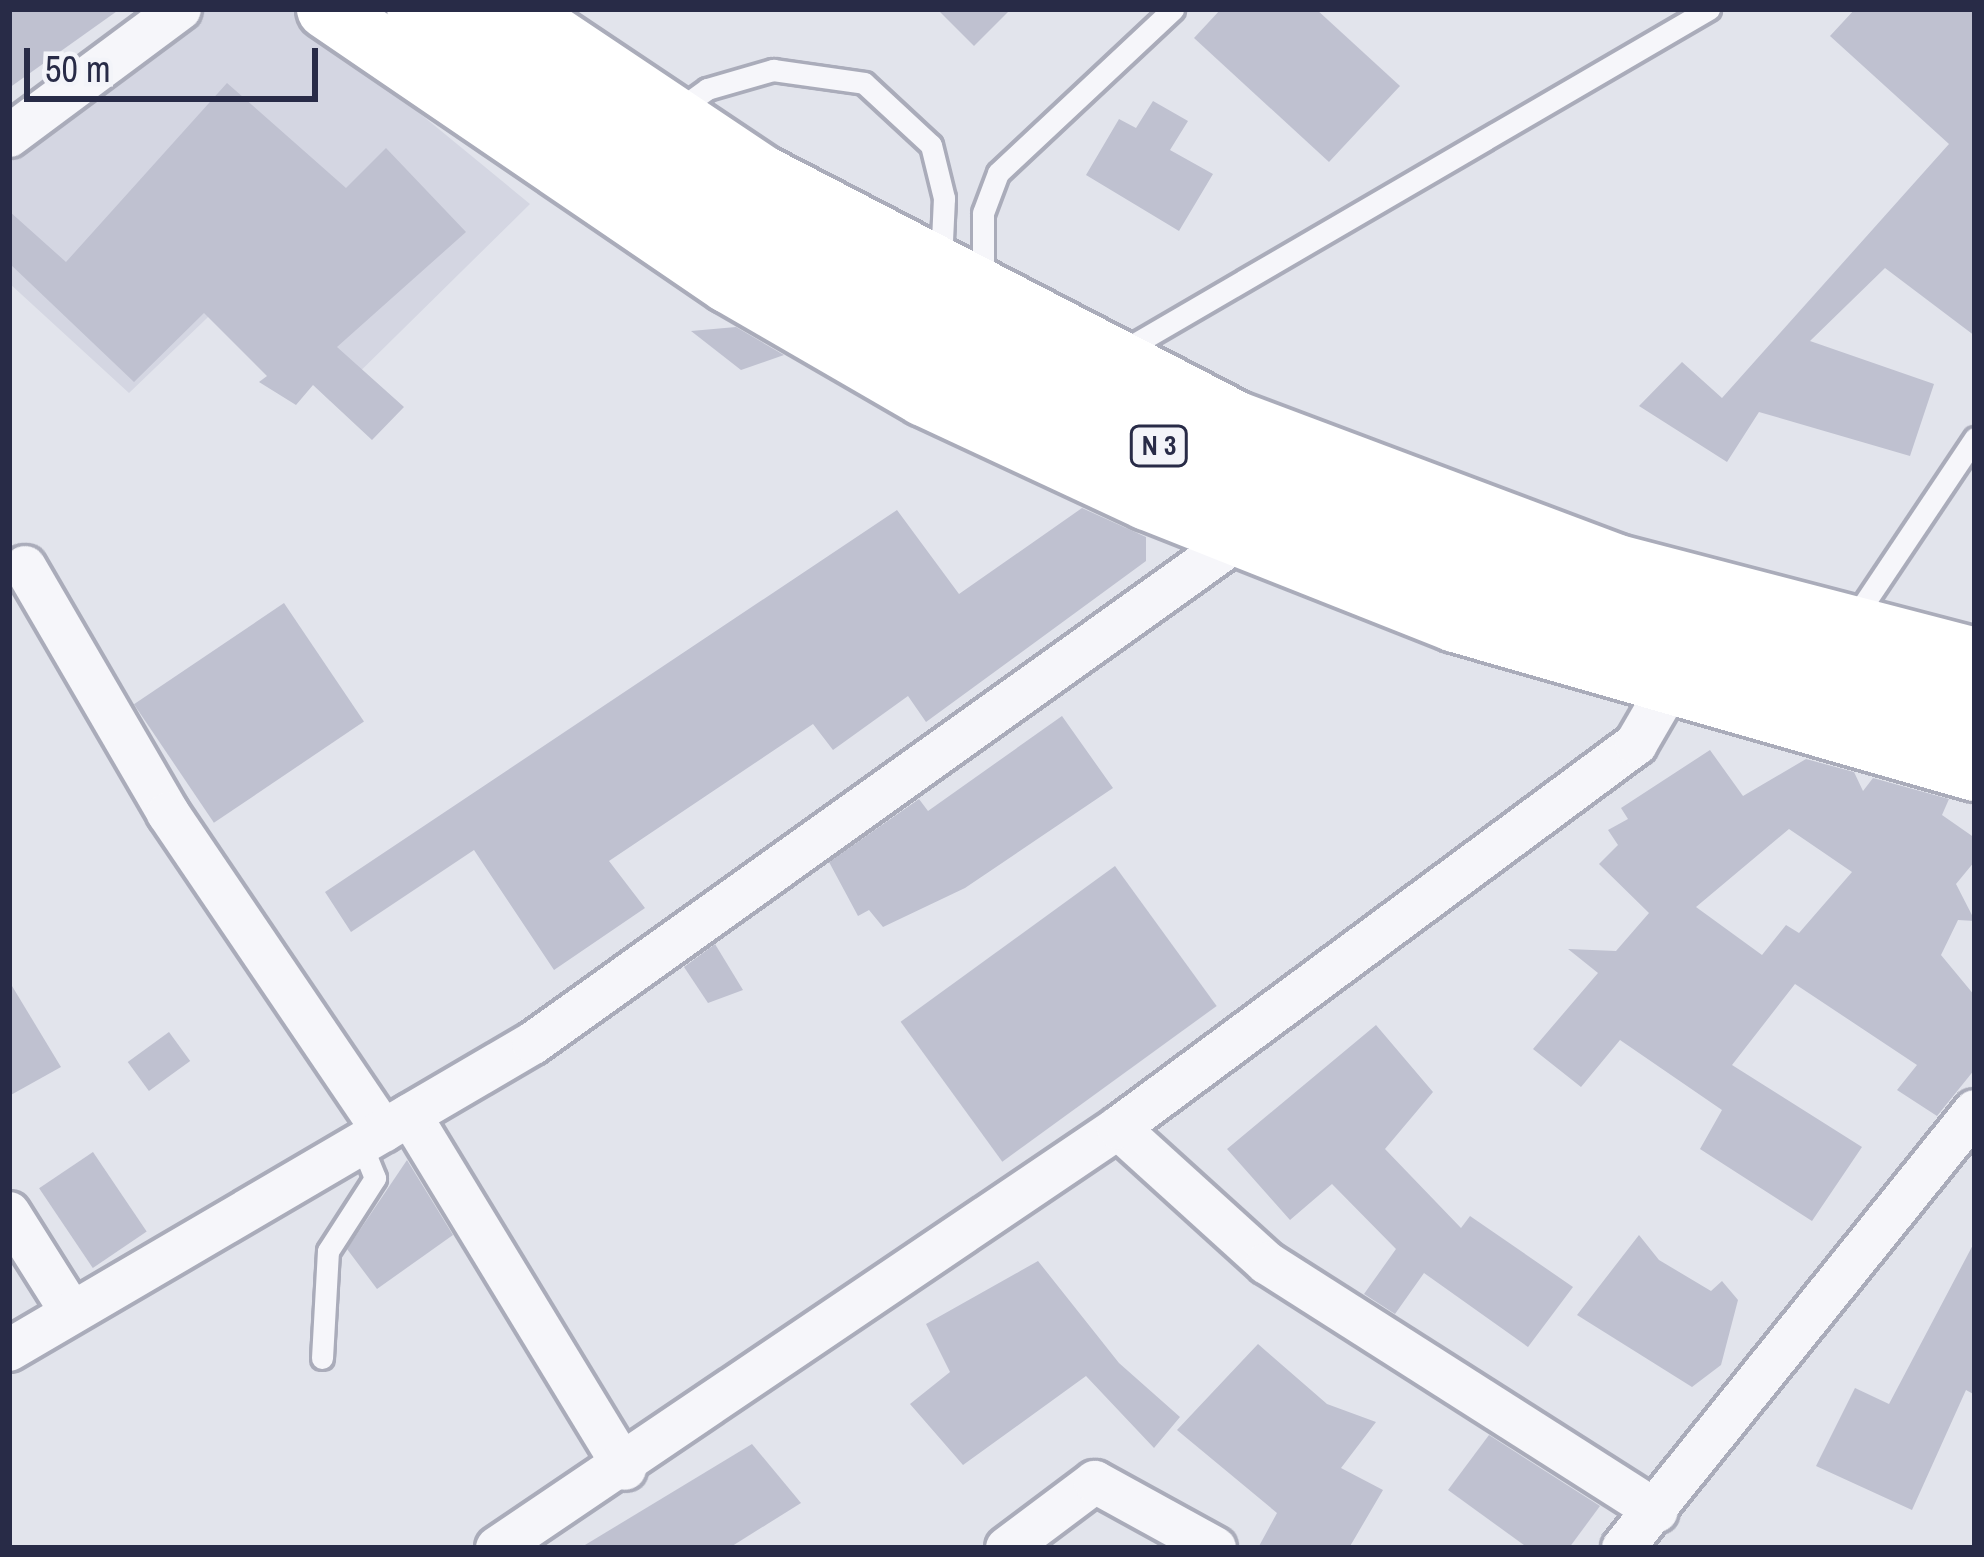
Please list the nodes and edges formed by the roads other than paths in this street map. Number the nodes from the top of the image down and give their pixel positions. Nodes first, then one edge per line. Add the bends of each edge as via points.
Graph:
1 (180, 9) edge
2 (327, 9) edge
3 (421, 9) edge
4 (513, 9) edge
5 (1173, 9) edge
6 (1709, 9) edge
7 (667, 118) junction
8 (9, 136) edge
9 (962, 285) junction
10 (1108, 359) junction
11 (1975, 438) edge
12 (1240, 537) junction
13 (25, 567) dead end
14 (1850, 626) junction
15 (1975, 658) edge
16 (1668, 689) junction
17 (1975, 711) edge
18 (1975, 771) edge
19 (1975, 1112) edge
20 (1118, 1128) junction
21 (384, 1130) junction
22 (9, 1213) edge
23 (70, 1310) junction
24 (9, 1350) edge
25 (322, 1358) dead end
26 (625, 1469) junction
27 (1657, 1511) junction
28 (496, 1548) edge
29 (1007, 1548) edge
30 (1215, 1548) edge
31 (1624, 1548) edge

1 - 8 street
2 - 12 main road via 748,294 924,395
3 - 17 highway, N 3 via 779,250 1120,430 1313,514 1684,643
4 - 7 main road
5 - 9 lane via 986,190
6 - 10 lane
7 - 9 main road
7 - 9 lane via 706,89 772,70 864,83 931,145
9 - 10 main road
10 - 14 main road via 1238,422 1614,564
11 - 14 lane
12 - 16 main road
12 - 21 street via 533,1043
13 - 21 street via 168,813
14 - 15 main road
16 - 18 main road
16 - 20 street via 1636,744
19 - 27 street
20 - 26 street
20 - 27 street via 1267,1263
21 - 23 street
21 - 25 lane via 375,1178 328,1251
21 - 26 street
22 - 23 street
23 - 24 street
26 - 28 street
27 - 31 street
29 - 30 street via 1095,1483

